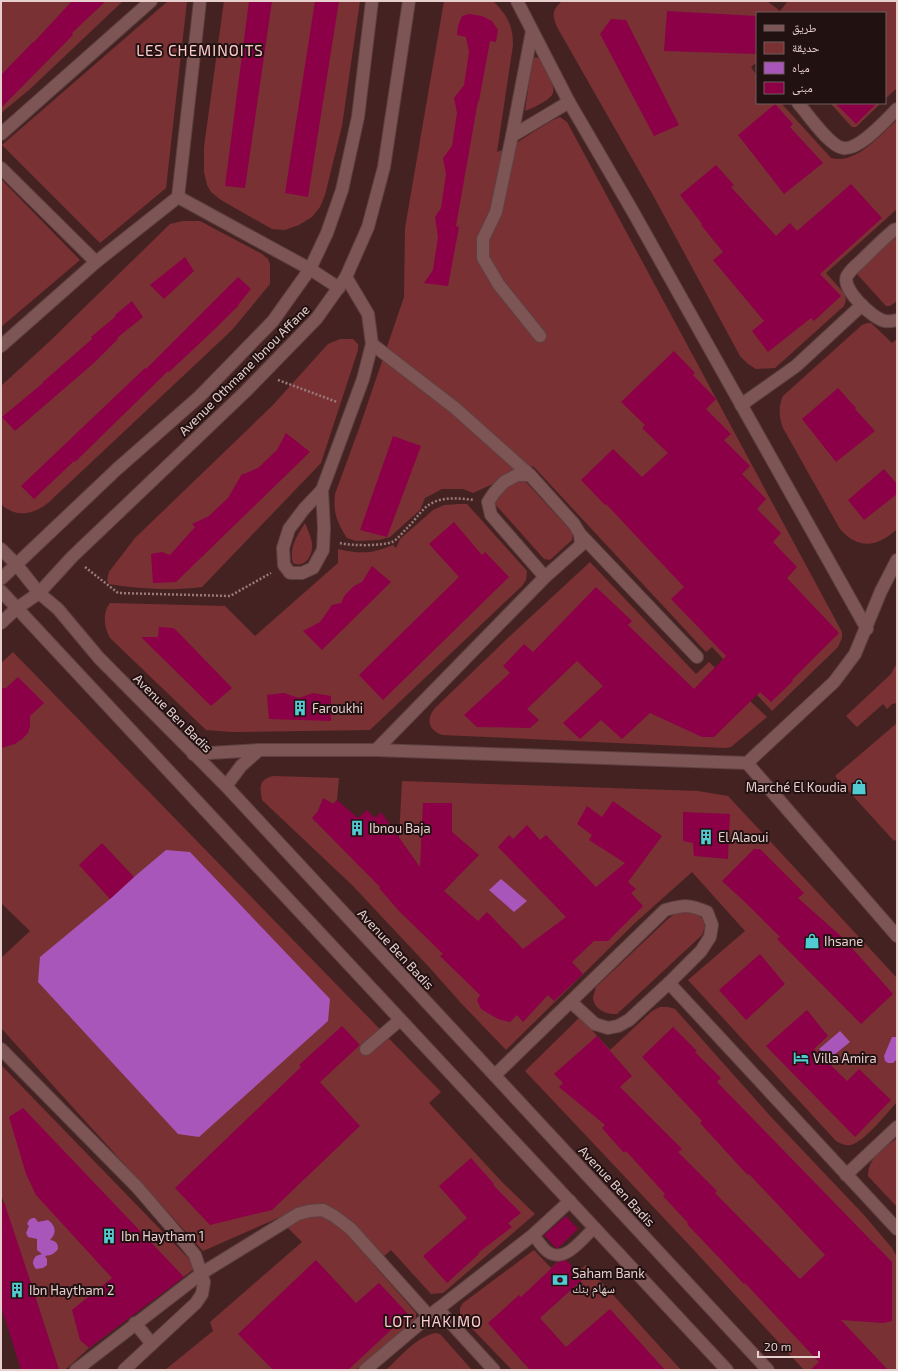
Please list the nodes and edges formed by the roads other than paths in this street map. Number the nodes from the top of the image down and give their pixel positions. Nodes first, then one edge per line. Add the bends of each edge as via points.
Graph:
1 (151, 1) edge
2 (200, 1) edge
3 (372, 1) edge
4 (409, 1) edge
5 (517, 1) edge
6 (532, 32) junction
7 (569, 102) junction
8 (799, 104) edge
9 (897, 109) edge
10 (1, 134) edge
11 (512, 136) junction
12 (1, 168) edge
13 (178, 197) junction
14 (897, 229) edge
15 (96, 262) junction
16 (310, 269) junction
17 (346, 277) junction
18 (338, 288) junction
19 (862, 305) junction
20 (897, 320) edge
21 (540, 336) dead end
22 (372, 344) junction
23 (1, 346) edge
24 (741, 405) junction
25 (530, 475) junction
26 (322, 490) junction
27 (580, 534) junction
28 (1, 549) edge
29 (897, 560) edge
30 (16, 564) junction
31 (545, 577) junction
32 (1, 579) edge
33 (1, 591) edge
34 (39, 593) junction
35 (17, 608) junction
36 (1, 623) edge
37 (867, 629) junction
38 (697, 657) dead end
39 (259, 750) junction
40 (376, 750) junction
41 (193, 754) junction
42 (747, 763) junction
43 (226, 786) junction
44 (897, 936) edge
45 (669, 983) junction
46 (571, 1002) junction
47 (400, 1020) junction
48 (1, 1049) edge
49 (366, 1049) dead end
50 (495, 1075) junction
51 (897, 1127) edge
52 (846, 1175) junction
53 (570, 1201) junction
54 (594, 1228) junction
55 (897, 1229) edge
56 (533, 1235) junction
57 (202, 1273) junction
58 (433, 1312) junction
59 (135, 1323) junction
60 (152, 1344) junction
61 (76, 1370) edge
62 (124, 1370) edge
63 (365, 1370) edge
64 (494, 1370) edge
65 (727, 1370) edge
66 (768, 1370) edge

1 - 10 street
2 - 13 street
3 - 16 street, Avenue Othmane Ibnou Affane via 358,117 342,190 327,233
4 - 17 street, Avenue Othmane Ibnou Affane via 384,167 368,226
5 - 6 street
6 - 7 street
6 - 11 street
7 - 11 street
7 - 24 street
8 - 9 street via 833,143 843,148 859,144
11 - 21 street via 496,212 483,239 483,258 499,285
12 - 15 street
13 - 15 street
13 - 16 street
14 - 19 street via 879,242 847,276 849,289
15 - 23 street
16 - 18 street
16 - 30 street, Avenue Othmane Ibnou Affane via 273,321 200,396 117,469
17 - 18 street, Avenue Othmane Ibnou Affane
17 - 22 street via 368,314
18 - 34 street, Avenue Othmane Ibnou Affane via 317,318 263,374 72,557
19 - 20 street via 883,321
19 - 24 street via 796,366
22 - 25 street via 455,408
22 - 26 street via 363,379
24 - 37 street
25 - 27 street
25 - 31 street via 517,475 504,482 488,502 491,515
26 - 26 street via 289,529 283,548 284,565 290,573 302,573 313,568 324,550
27 - 31 street via 580,545
27 - 38 street
28 - 30 street, Avenue Ben Badis
29 - 37 street via 881,591
30 - 32 street, Avenue Othmane Ibnou Affane
30 - 34 street, Avenue Ben Badis
31 - 40 street
33 - 35 street
34 - 35 street, Avenue Othmane Ibnou Affane
34 - 41 street, Avenue Ben Badis via 58,609 99,658
35 - 36 street, Avenue Othmane Ibnou Affane
35 - 47 street
37 - 42 street via 856,654 834,682
39 - 40 street
39 - 41 street
39 - 43 street via 241,766
40 - 42 street
41 - 43 street, Avenue Ben Badis
42 - 44 street
43 - 50 street, Avenue Ben Badis
45 - 46 street via 629,1020 608,1028 595,1024
45 - 46 street via 710,937 712,925 708,912 693,906 666,910
45 - 52 street
46 - 50 street
47 - 49 street
47 - 53 street
48 - 57 street via 137,1187 195,1255
50 - 66 street, Avenue Ben Badis
51 - 52 street
52 - 55 street
53 - 54 street
53 - 56 street
54 - 56 lane via 569,1252 559,1256 548,1252
54 - 65 street
56 - 58 street
57 - 58 street via 298,1214 323,1210 351,1229
57 - 59 street
57 - 60 street via 202,1294 196,1303
58 - 63 street
58 - 64 street
59 - 60 street
59 - 61 street
60 - 62 street

